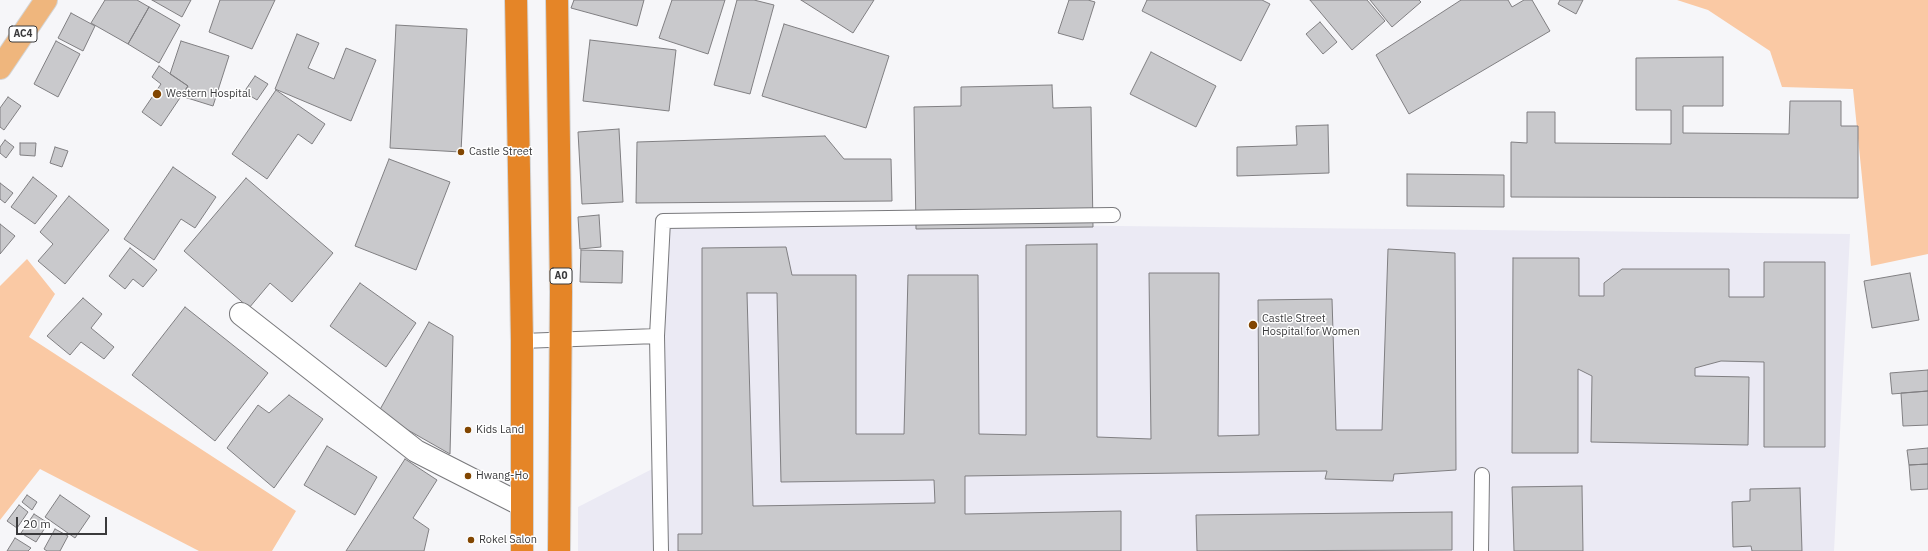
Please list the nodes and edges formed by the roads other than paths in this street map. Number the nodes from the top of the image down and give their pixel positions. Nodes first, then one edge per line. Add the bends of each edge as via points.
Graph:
1 (46, 0) edge
2 (516, 0) edge
3 (557, 0) edge
4 (0, 68) edge
5 (1113, 215) dead end
6 (241, 314) dead end
7 (658, 336) junction
8 (560, 340) junction
9 (522, 341) junction
10 (1482, 475) dead end
11 (522, 505) junction
12 (522, 551) edge
13 (559, 551) edge
14 (661, 551) edge
15 (1481, 551) edge

1 - 4 main road, AC4
2 - 9 highway
3 - 8 highway, A0
5 - 7 lane via 662,221
6 - 11 street via 416,451
7 - 8 lane
7 - 14 lane
8 - 9 lane
8 - 13 highway, A0
9 - 11 highway
10 - 15 lane
11 - 12 highway

